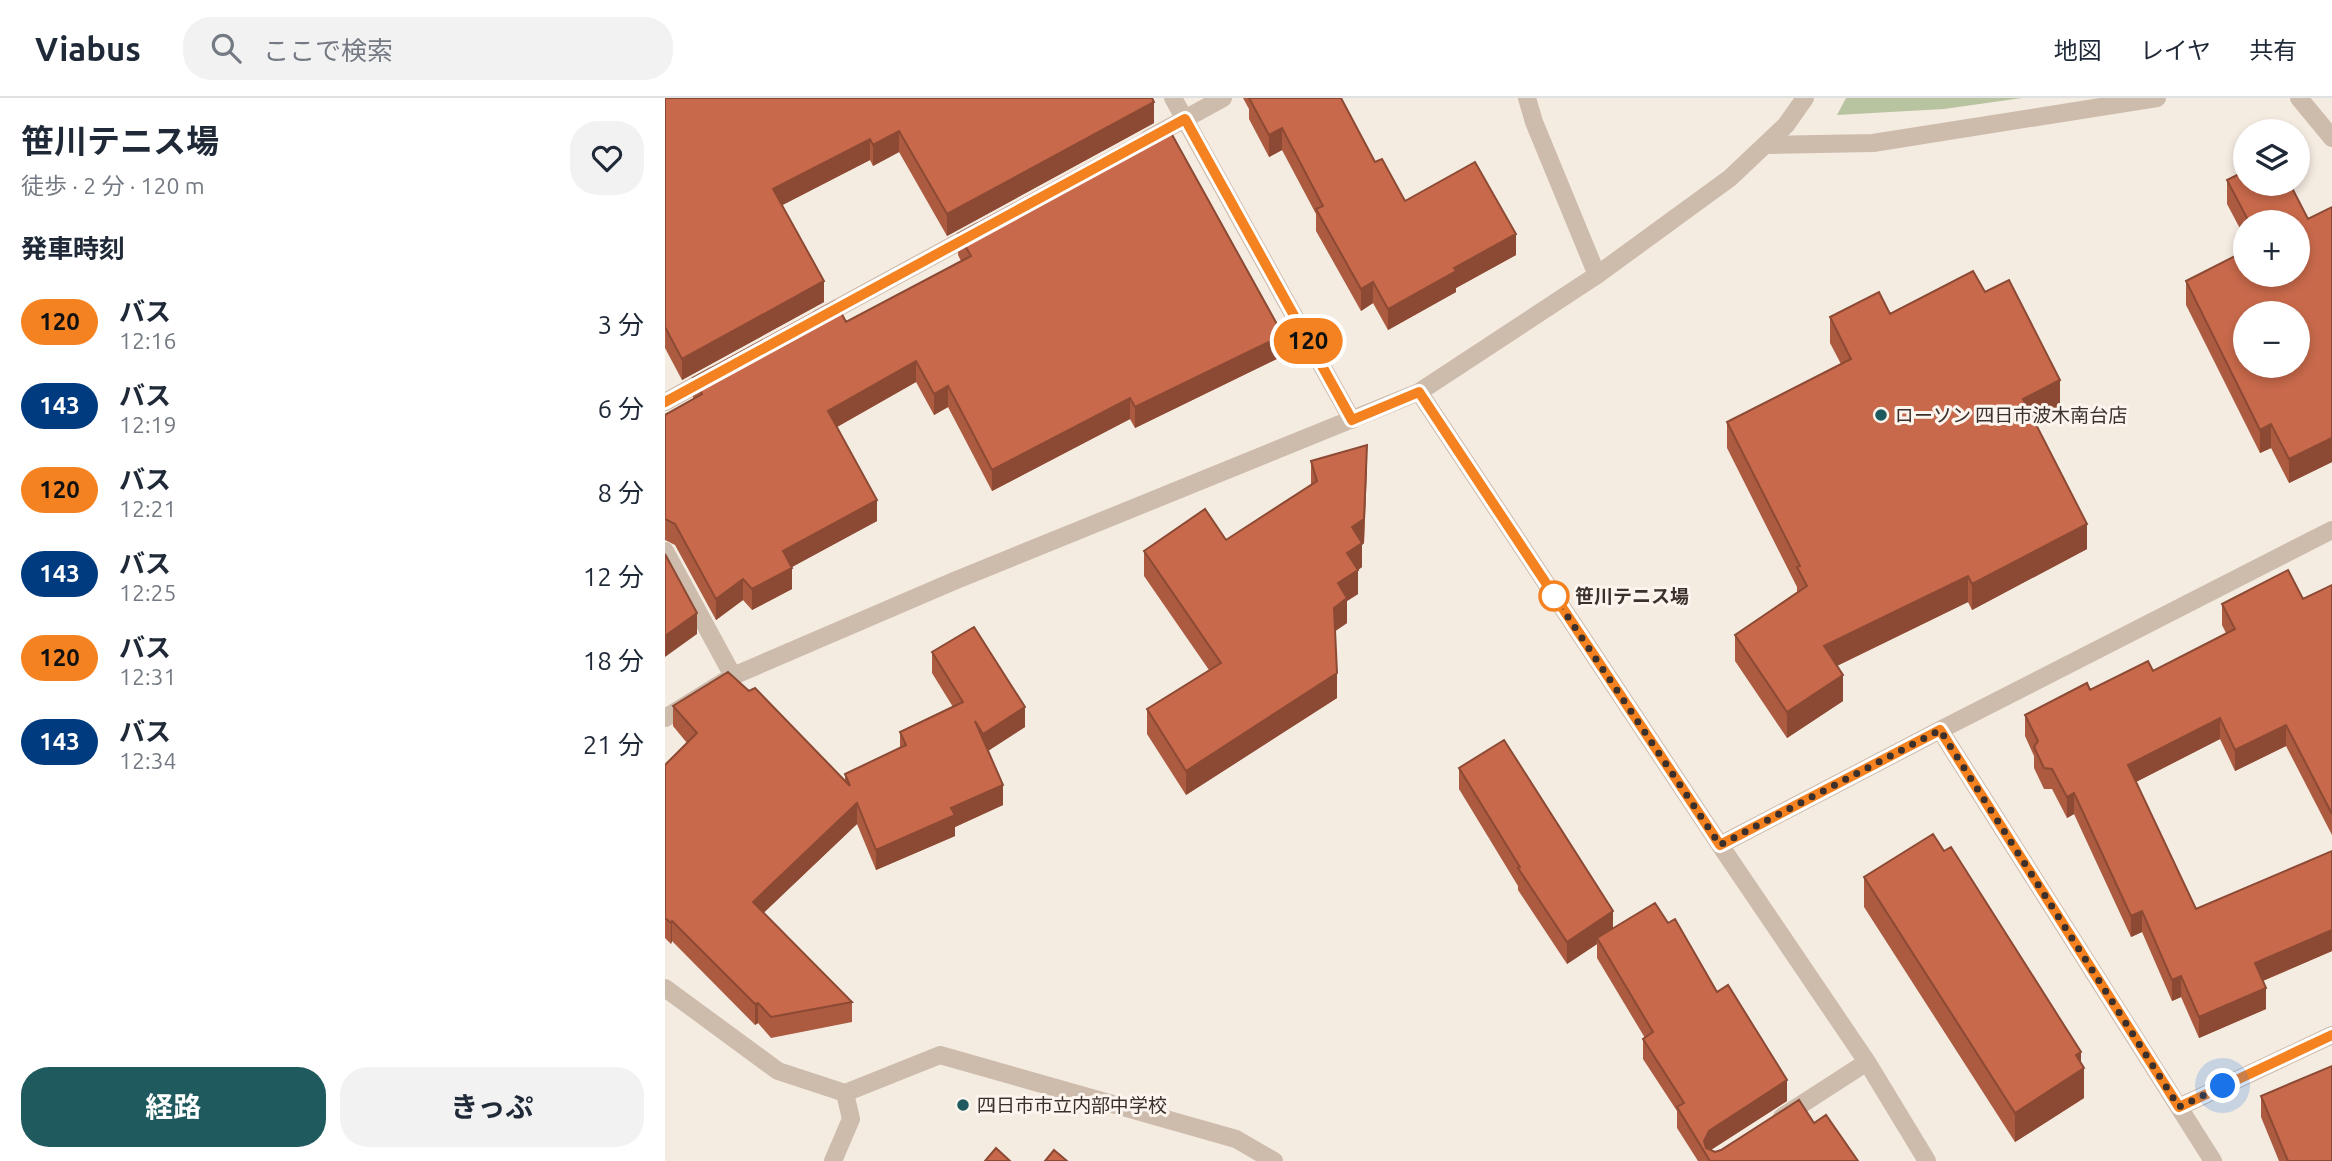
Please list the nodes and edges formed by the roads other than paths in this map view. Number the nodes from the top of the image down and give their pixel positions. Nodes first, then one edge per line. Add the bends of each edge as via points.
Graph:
1 (1173, 98) edge
2 (1223, 98) edge
3 (1527, 98) edge
4 (1805, 98) edge
5 (2157, 98) edge
6 (2299, 98) edge
7 (1185, 119) junction
8 (2332, 138) edge
9 (1136, 145) edge
10 (1765, 145) junction
11 (991, 224) edge
12 (1597, 275) junction
13 (798, 330) edge
14 (725, 369) edge
15 (1419, 392) junction
16 (665, 402) edge
17 (1352, 420) junction
18 (2332, 530) edge
19 (665, 551) edge
20 (733, 676) junction
21 (665, 718) edge
22 (1940, 730) junction
23 (1720, 845) junction
24 (665, 988) edge
25 (2332, 1035) edge
26 (1867, 1062) junction
27 (845, 1093) junction
28 (2179, 1107) junction
29 (1762, 1130) edge
30 (833, 1161) edge
31 (1274, 1161) edge
32 (1927, 1161) edge
33 (2213, 1161) edge

1 - 7 street
2 - 7 street
3 - 12 street
4 - 10 street
5 - 10 street via 1873,143
6 - 8 street
7 - 9 street
7 - 17 street
10 - 12 street via 1730,178
11 - 13 street
12 - 15 street
14 - 16 street
15 - 17 street
15 - 23 street
17 - 20 street
18 - 22 street
19 - 20 street
20 - 21 street
22 - 23 street
22 - 28 street
23 - 26 street
24 - 27 street via 778,1071
25 - 28 street
26 - 29 street
26 - 32 street
27 - 30 street via 851,1119
27 - 31 street via 940,1055 1236,1139
28 - 33 street

